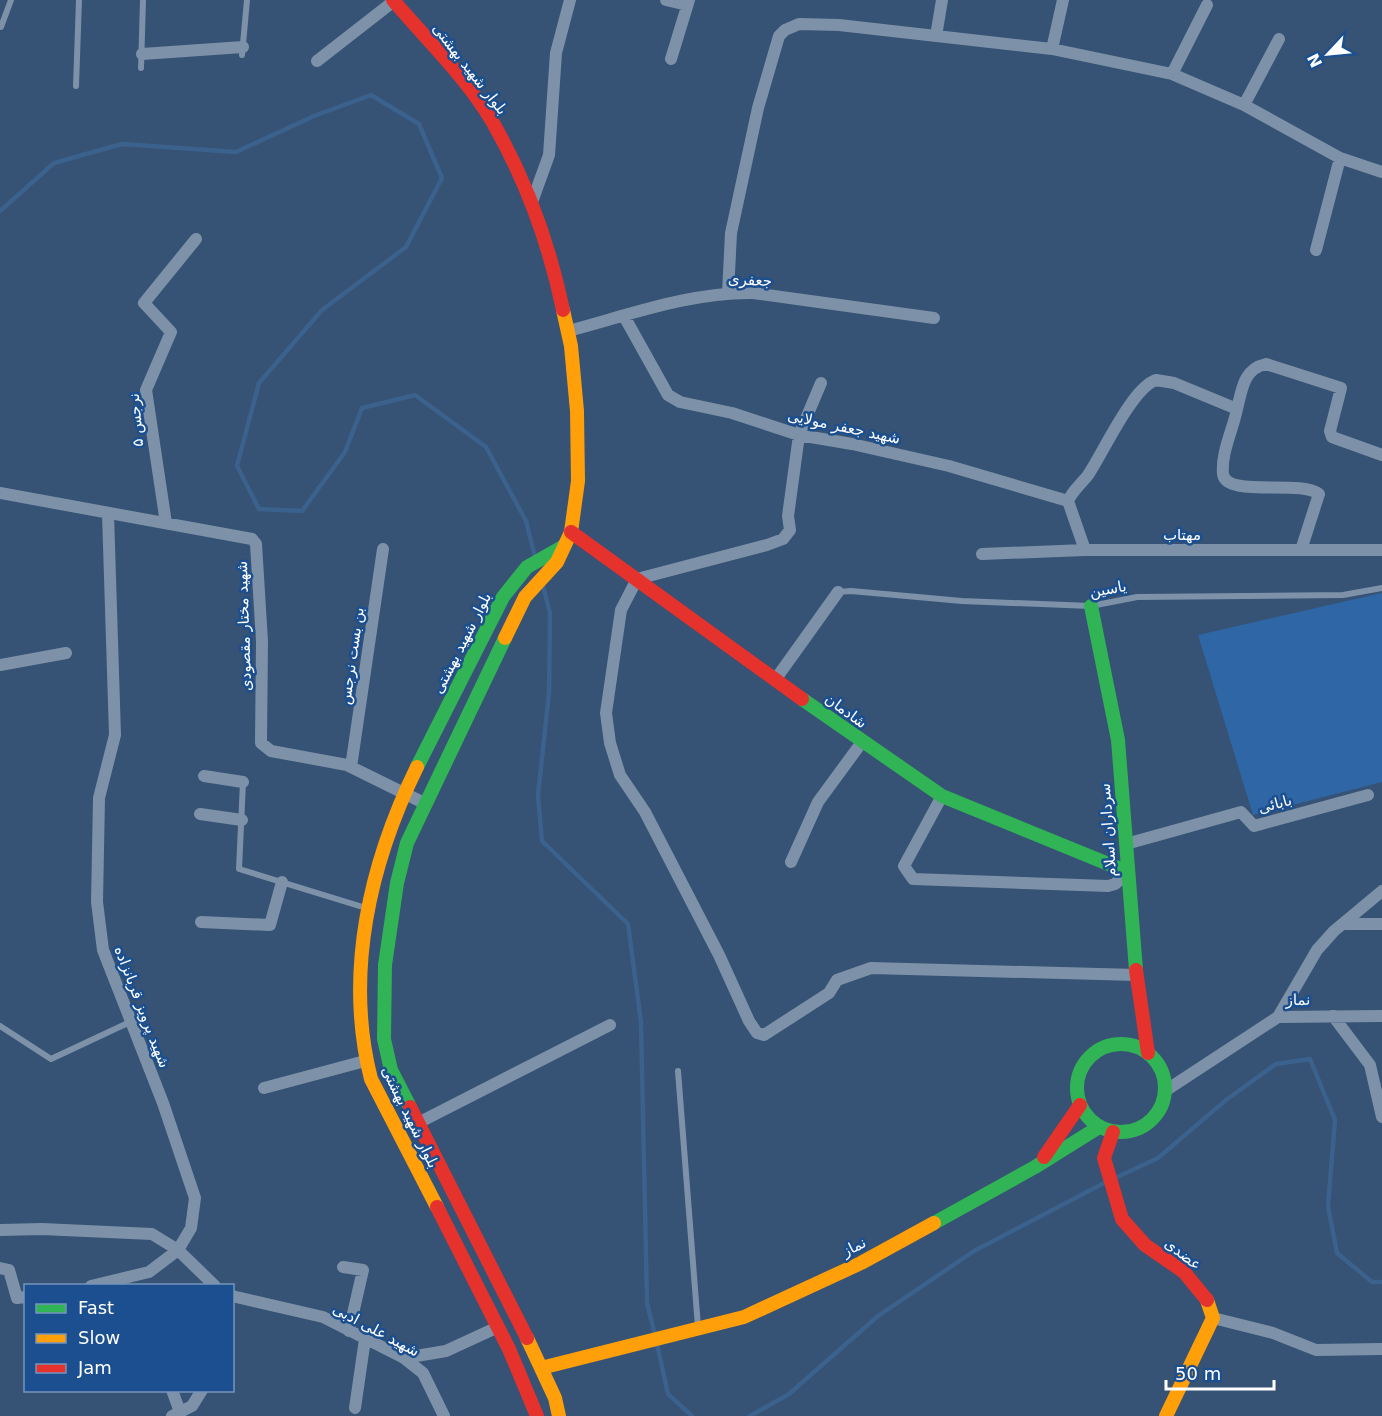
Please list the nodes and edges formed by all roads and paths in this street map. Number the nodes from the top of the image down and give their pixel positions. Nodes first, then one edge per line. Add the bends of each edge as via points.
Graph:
1 (11, 0) edge
2 (79, 0) edge
3 (143, 0) edge
4 (247, 0) edge
5 (394, 0) edge
6 (570, 0) edge
7 (666, 0) edge
8 (942, 0) edge
9 (1063, 0) edge
10 (688, 3) edge
11 (1207, 5) dead end
12 (1, 27) edge
13 (936, 36) junction
14 (1279, 39) dead end
15 (1052, 49) junction
16 (243, 51) joint
17 (142, 54) junction
18 (671, 59) dead end
19 (317, 61) dead end
20 (141, 68) dead end
21 (1172, 74) junction
22 (76, 86) dead end
23 (1244, 105) junction
24 (1340, 158) junction
25 (1382, 172) edge
26 (532, 202) junction
27 (196, 239) dead end
28 (1316, 250) dead end
29 (728, 293) junction
30 (624, 316) junction
31 (934, 318) dead end
32 (568, 331) junction
33 (821, 383) dead end
34 (1237, 409) junction
35 (799, 435) junction
36 (1382, 455) edge
37 (0, 493) edge
38 (1068, 501) junction
39 (108, 514) junction
40 (166, 523) junction
41 (571, 532) junction
42 (564, 546) junction
43 (383, 549) dead end
44 (1085, 550) junction
45 (1301, 550) junction
46 (1382, 550) edge
47 (982, 554) dead end
48 (637, 579) junction
49 (1382, 588) edge
50 (838, 592) joint
51 (1091, 606) junction
52 (66, 653) dead end
53 (0, 665) edge
54 (775, 680) junction
55 (862, 742) junction
56 (351, 767) junction
57 (204, 776) dead end
58 (243, 782) joint
59 (405, 794) junction
60 (1368, 795) dead end
61 (942, 796) junction
62 (424, 803) junction
63 (200, 814) dead end
64 (242, 820) junction
65 (1126, 844) junction
66 (791, 862) dead end
67 (1128, 872) junction
68 (282, 882) junction
69 (1382, 891) edge
70 (369, 909) junction
71 (201, 922) dead end
72 (1343, 924) junction
73 (1382, 924) edge
74 (1136, 975) junction
75 (1333, 1016) junction
76 (1382, 1016) edge
77 (1278, 1017) junction
78 (130, 1022) junction
79 (610, 1025) dead end
80 (0, 1026) edge
81 (1148, 1053) junction
82 (365, 1061) junction
83 (1370, 1065) junction
84 (678, 1071) dead end
85 (1382, 1072) edge
86 (264, 1088) dead end
87 (1165, 1091) junction
88 (1080, 1106) junction
89 (1382, 1117) edge
90 (418, 1123) junction
91 (1099, 1127) junction
92 (1113, 1132) junction
93 (1035, 1167) junction
94 (459, 1204) junction
95 (440, 1214) junction
96 (0, 1230) edge
97 (178, 1250) junction
98 (343, 1267) dead end
99 (0, 1268) edge
100 (99, 1284) edge
101 (213, 1284) edge
102 (234, 1296) edge
103 (24, 1297) edge
104 (1213, 1318) junction
105 (498, 1327) junction
106 (698, 1328) junction
107 (349, 1331) junction
108 (365, 1339) junction
109 (1382, 1349) edge
110 (404, 1358) junction
111 (541, 1368) junction
112 (172, 1392) edge
113 (201, 1392) edge
114 (355, 1408) dead end
115 (176, 1414) edge
116 (444, 1416) edge
117 (537, 1416) edge
118 (559, 1416) edge
119 (1166, 1416) edge

1 - 12 lane
2 - 22 lane
3 - 17 lane
4 - 16 lane
5 - 19 street
5 - 26 main road, بلوار شهید بهشتی via 491,120
6 - 26 street via 556,53 549,155
7 - 10 street
8 - 13 street
9 - 15 street
10 - 18 street
11 - 21 street
13 - 15 street
13 - 29 street via 799,24 779,36 758,108 731,233
14 - 23 street
15 - 21 street
16 - 17 street
17 - 20 lane
21 - 23 street
23 - 24 street
24 - 25 street
24 - 28 street
26 - 32 main road, بلوار شهید بهشتی via 555,270
27 - 40 street, نرجس ۵ via 144,303 171,332 146,390
29 - 30 street, جعفری via 704,295
29 - 31 street, جعفری via 753,293
30 - 32 street, جعفری
30 - 35 street, شهید جعفر مولایی via 668,395 680,402 732,413
32 - 41 main road, بلوار شهید بهشتی via 577,411 578,481
33 - 35 street
34 - 36 street via 1246,375 1266,364 1341,388 1330,431 1332,437
34 - 38 street via 1174,383 1148,382
34 - 45 street via 1223,474 1232,485 1292,486 1313,489 1319,494
35 - 38 street, شهید جعفر مولایی via 949,466
35 - 48 street via 788,516 790,530 783,539
37 - 39 street, شهید مختار مقصودی
38 - 44 street
39 - 40 street, شهید مختار مقصودی
39 - 78 street, شهید پرویز قربانزاده via 115,735 99,798 98,902 103,950
40 - 56 street, شهید مختار مقصودی via 252,539 256,544 262,641 261,743 271,751
41 - 42 main road, بلوار شهید بهشتی
41 - 48 main road, شادمان
42 - 59 main road, بلوار شهید بهشتی via 546,552 510,585
42 - 62 main road, بلوار شهید بهشتی via 557,562 525,597
43 - 56 street, بن بست نرجس
44 - 45 street, مهتاب
44 - 47 street, مهتاب
45 - 46 street, مهتاب
48 - 54 main road, شادمان
48 - 74 street via 621,610 606,713 610,743 620,775 645,812 757,1033 772,1031 815,1003 829,993 837,980 871,968
49 - 51 lane, یاسین via 1343,595 1137,597
50 - 51 lane, یاسین
50 - 54 street
51 - 65 main road, سرداران اسلام via 1118,740
52 - 53 street
54 - 55 main road, شادمان
55 - 61 main road, شادمان
55 - 66 street via 818,802
56 - 59 street, شهید مختار مقصودی
57 - 58 street
58 - 64 lane
59 - 62 street, شهید مختار مقصودی
59 - 70 main road, بلوار شهید بهشتی via 387,835
60 - 65 street, بابائی via 1254,826 1241,812
61 - 67 main road, شادمان
61 - 67 street via 904,866 914,879 1108,886
62 - 90 main road, بلوار شهید بهشتی via 395,884 383,957 386,1056
63 - 64 street
64 - 68 lane via 239,869
65 - 67 main road, سرداران اسلام
67 - 74 main road, سرداران اسلام
68 - 70 lane
68 - 71 street via 270,925
69 - 72 street
70 - 82 main road, بلوار شهید بهشتی via 362,956
72 - 73 street
72 - 77 street via 1317,950
74 - 81 main road, سرداران اسلام
75 - 76 street, نماز
75 - 77 street, نماز
75 - 83 street
77 - 87 street, نماز
78 - 80 lane via 51,1059
78 - 97 street, شهید پرویز قربانزاده via 195,1198 191,1228
79 - 90 street
81 - 87 main road via 1164,1077
81 - 88 main road via 1121,1044 1094,1053 1078,1076
82 - 86 street
82 - 95 main road, بلوار شهید بهشتی
83 - 85 street
83 - 89 street
84 - 106 lane
87 - 92 main road via 1154,1118 1128,1132
88 - 91 main road
88 - 93 main road
90 - 94 main road, بلوار شهید بهشتی
91 - 92 main road
91 - 93 main road, نماز
92 - 104 main road, عضدی via 1104,1158 1122,1219 1145,1245 1184,1272 1206,1295
93 - 106 main road, نماز via 861,1263 744,1317
94 - 95 main road
94 - 111 main road, بلوار شهید بهشتی
95 - 105 main road, بلوار شهید بهشتی
96 - 97 street via 152,1234
97 - 100 street via 149,1272
97 - 101 street
98 - 107 street via 363,1270
99 - 103 street via 9,1270 16,1298
102 - 107 street, شهید علی ادبی via 323,1317
104 - 109 street via 1273,1333 1316,1350
104 - 119 main road
105 - 110 street via 446,1351
105 - 117 main road, بلوار شهید بهشتی
106 - 111 main road, نماز
107 - 108 street, شهید علی ادبی
108 - 110 street, شهید علی ادبی
108 - 114 street
110 - 116 street, شهید علی ادبی via 423,1373
111 - 118 main road, بلوار شهید بهشتی
112 - 115 street
113 - 115 street via 192,1406

